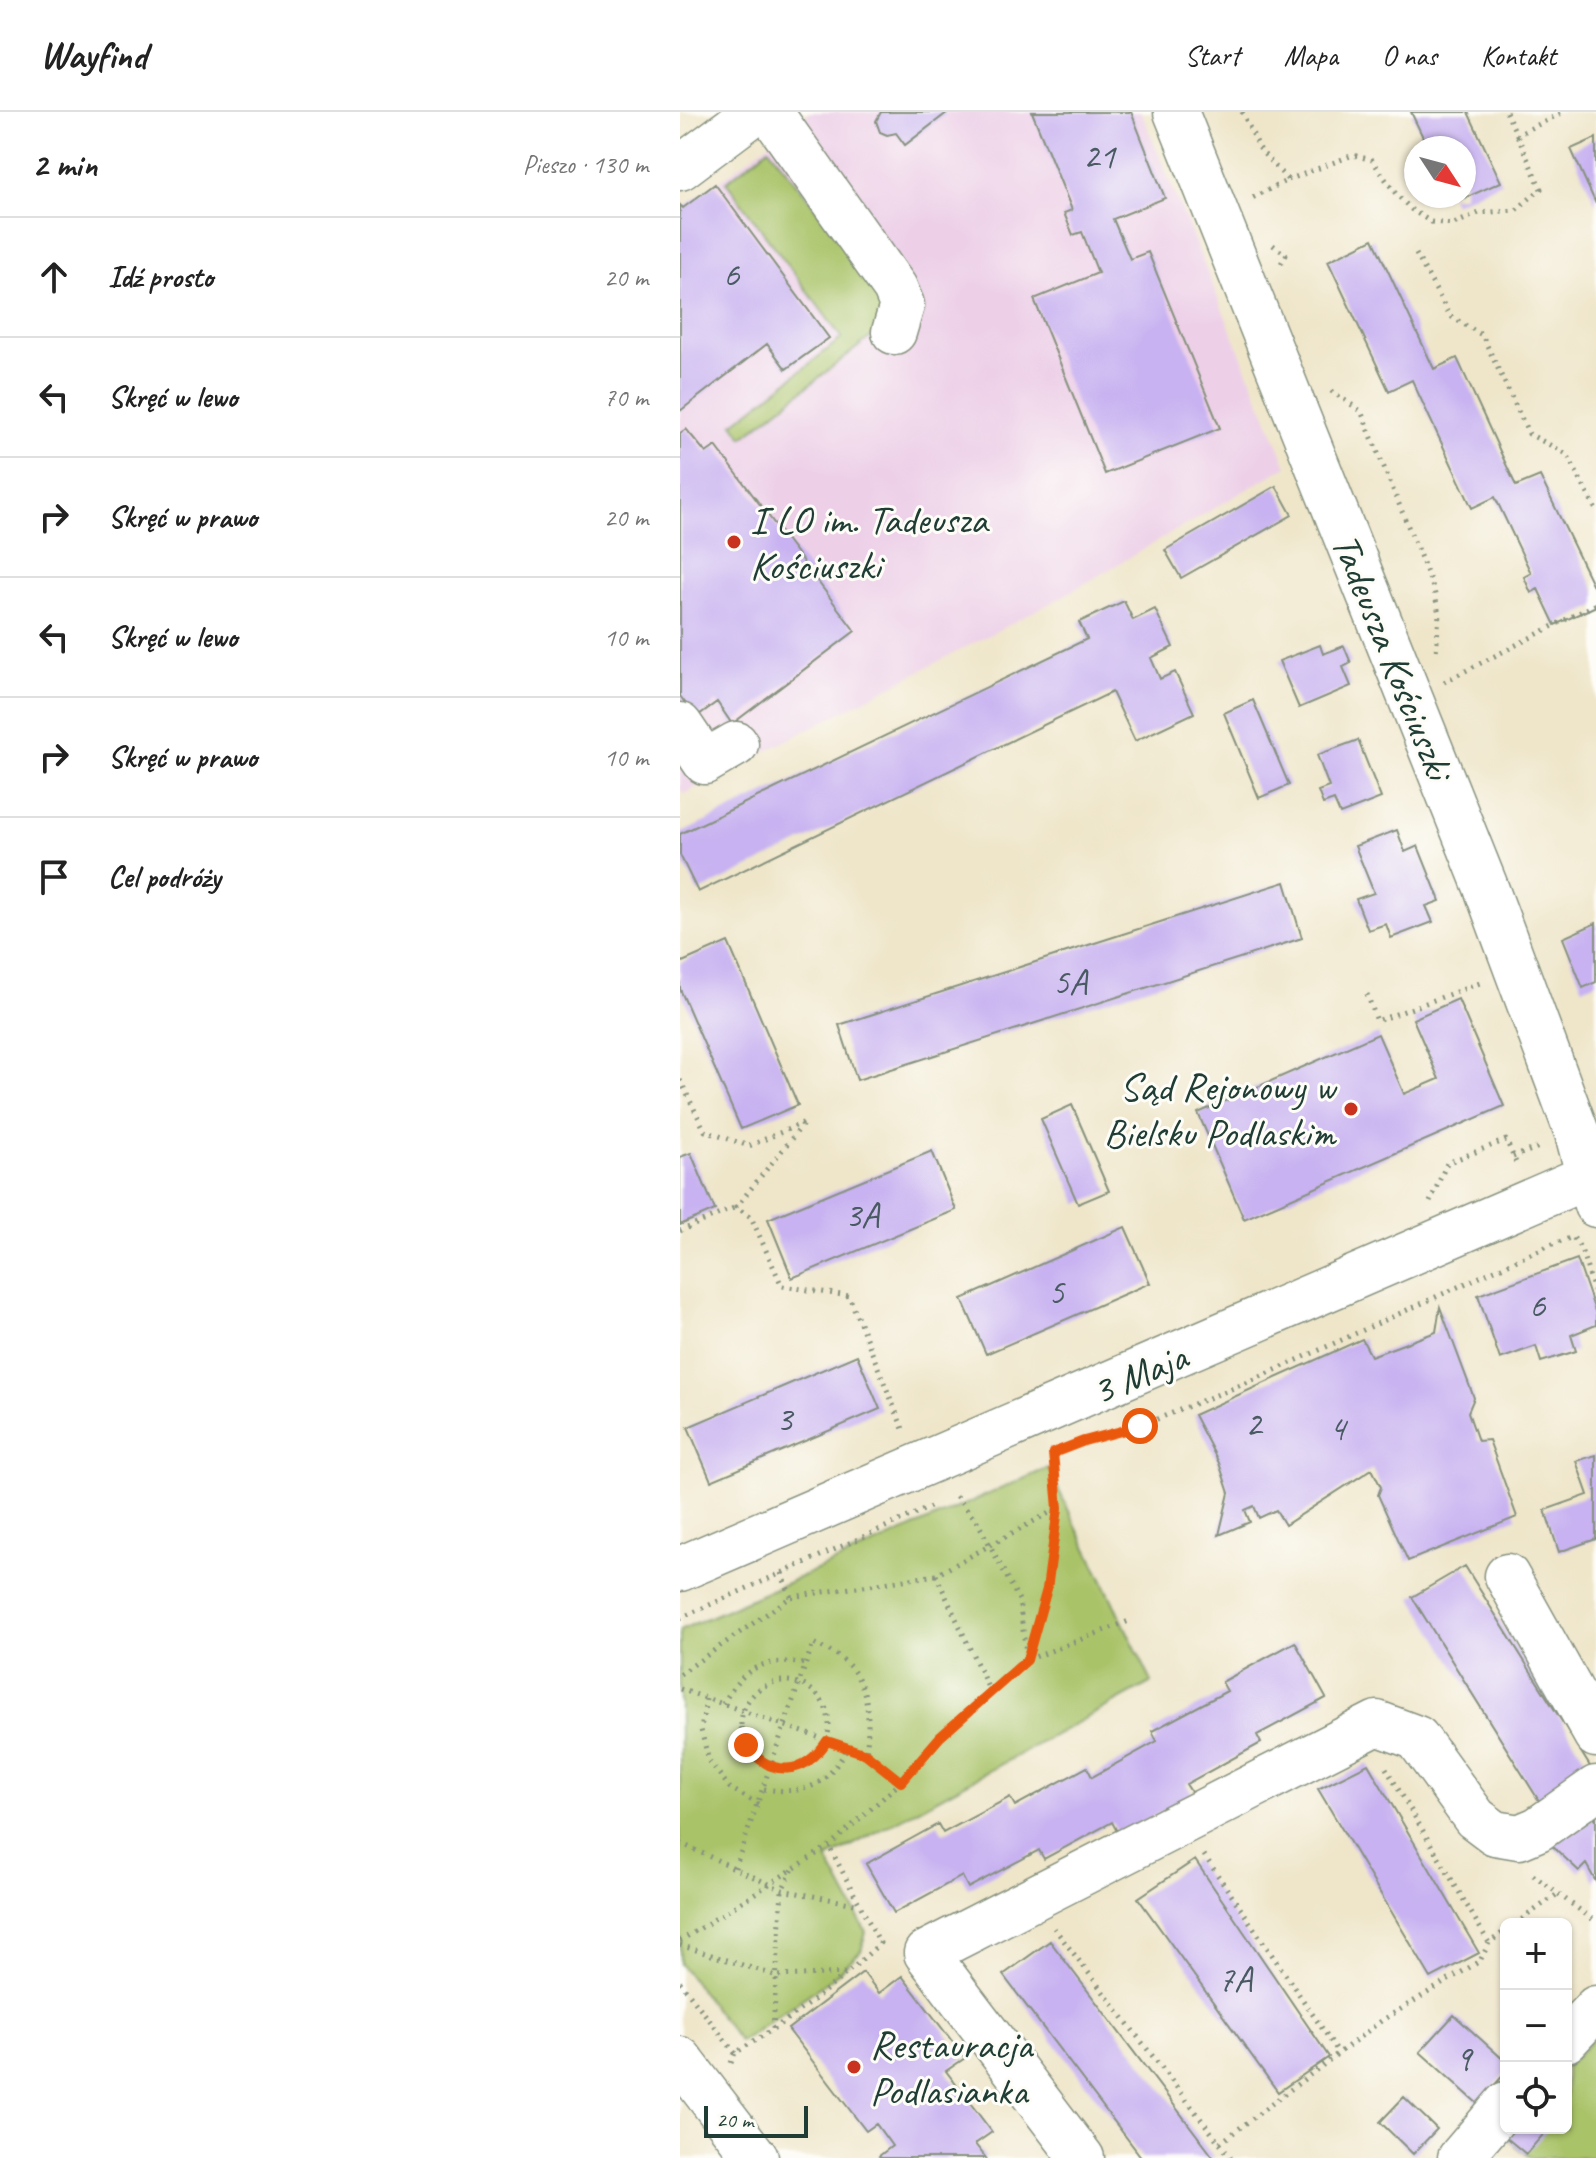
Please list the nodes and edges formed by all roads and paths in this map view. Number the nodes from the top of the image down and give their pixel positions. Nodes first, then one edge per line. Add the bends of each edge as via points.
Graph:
1 (755, 112) edge
2 (770, 112) edge
3 (1176, 112) edge
4 (1506, 112) edge
5 (1564, 112) edge
6 (1517, 135) junction
7 (680, 168) edge
8 (1288, 180) dead end
9 (1416, 254) dead end
10 (894, 332) dead end
11 (1596, 510) edge
12 (1596, 604) edge
13 (1434, 687) dead end
14 (680, 725) edge
15 (736, 744) dead end
16 (1515, 970) junction
17 (1367, 994) dead end
18 (680, 1080) edge
19 (1594, 1184) edge
20 (736, 1207) junction
21 (680, 1231) edge
22 (1596, 1297) edge
23 (903, 1429) dead end
24 (1074, 1445) dead end
25 (1064, 1449) dead end
26 (1053, 1453) junction
27 (1040, 1459) dead end
28 (970, 1490) dead end
29 (941, 1503) dead end
30 (1058, 1508) junction
31 (990, 1545) junction
32 (680, 1569) edge
33 (781, 1573) junction
34 (936, 1575) junction
35 (1507, 1576) dead end
36 (791, 1597) junction
37 (680, 1618) edge
38 (1129, 1621) dead end
39 (1027, 1660) junction
40 (806, 1664) junction
41 (680, 1674) edge
42 (799, 1683) junction
43 (680, 1689) edge
44 (990, 1692) junction
45 (706, 1699) junction
46 (723, 1704) junction
47 (743, 1712) junction
48 (785, 1726) junction
49 (1363, 1730) junction
50 (1596, 1735) edge
51 (827, 1741) junction
52 (848, 1747) junction
53 (866, 1754) junction
54 (771, 1767) junction
55 (901, 1782) junction
56 (1596, 1788) edge
57 (764, 1789) junction
58 (758, 1804) junction
59 (680, 1843) edge
60 (829, 1846) junction
61 (1203, 1854) dead end
62 (735, 1868) junction
63 (793, 1869) junction
64 (1530, 1872) dead end
65 (770, 1884) junction
66 (782, 1890) junction
67 (1559, 1893) junction
68 (1032, 1899) junction
69 (861, 1905) junction
70 (1524, 1918) edge
71 (1596, 1922) edge
72 (1500, 1935) edge
73 (680, 1943) edge
74 (1489, 1943) junction
75 (849, 1973) junction
76 (777, 1976) junction
77 (680, 1982) edge
78 (1596, 2008) edge
79 (773, 2030) junction
80 (1572, 2034) edge
81 (1339, 2053) junction
82 (680, 2059) edge
83 (1500, 2111) edge
84 (1220, 2143) junction
85 (756, 2158) edge
86 (1082, 2158) edge
87 (1231, 2158) edge
88 (1460, 2158) edge

1 - 7 street
2 - 10 street via 895,288 902,305
3 - 16 street, Tadeusza Kościuszki
4 - 6 path
5 - 6 path
6 - 8 path via 1541,189 1516,210 1479,213 1454,224 1431,222 1412,210 1372,160 1353,155
9 - 11 path via 1450,316 1482,335 1529,434 1567,454
12 - 13 path
14 - 15 street via 705,762
16 - 17 path via 1377,1021
16 - 19 street, Tadeusza Kościuszki
18 - 20 path via 705,1131 749,1146 805,1122
19 - 32 street, 3 Maja
20 - 21 path
20 - 23 path via 751,1217 782,1286 849,1296
22 - 24 path via 1573,1237 1167,1417
25 - 26 path
26 - 27 path
26 - 30 path
28 - 31 path via 956,1496
29 - 33 path
30 - 31 path
30 - 39 path via 1047,1589
31 - 34 path
31 - 39 path via 1019,1600
33 - 36 path
33 - 37 path
34 - 36 path
34 - 44 path
35 - 50 street
36 - 41 path
38 - 39 path
39 - 44 path
40 - 42 path
40 - 46 path via 781,1660 756,1667 735,1683
40 - 53 path via 813,1643 842,1659 862,1686 871,1718
42 - 47 path via 766,1685
42 - 48 path
42 - 51 path via 825,1705 830,1722
43 - 45 path
44 - 55 path
45 - 46 path
45 - 58 path via 701,1730 709,1761 730,1788
46 - 47 path
47 - 48 path
47 - 54 path via 746,1745
48 - 51 path
48 - 54 path
49 - 56 street via 1377,1723 1417,1738 1475,1818 1495,1833 1519,1837 1538,1829
49 - 68 street
49 - 74 path
51 - 52 path
51 - 54 path via 805,1765
52 - 53 path
52 - 57 path via 835,1770 814,1786 789,1792
53 - 55 path
54 - 57 path
55 - 60 path
57 - 58 path
58 - 62 path
59 - 62 path
60 - 63 path
60 - 69 path
61 - 81 path
62 - 65 path
63 - 65 path
63 - 66 path
64 - 67 path
65 - 66 path
65 - 73 path
66 - 69 path
66 - 76 path
67 - 70 path
67 - 71 path
68 - 84 path
68 - 86 street via 926,1953
69 - 75 path via 880,1943
72 - 74 path
73 - 76 path
74 - 81 path via 1480,1961
75 - 76 path
75 - 79 path
76 - 79 path
77 - 79 path via 735,2053
78 - 80 street
81 - 84 path
82 - 85 street
83 - 88 street
84 - 87 path

